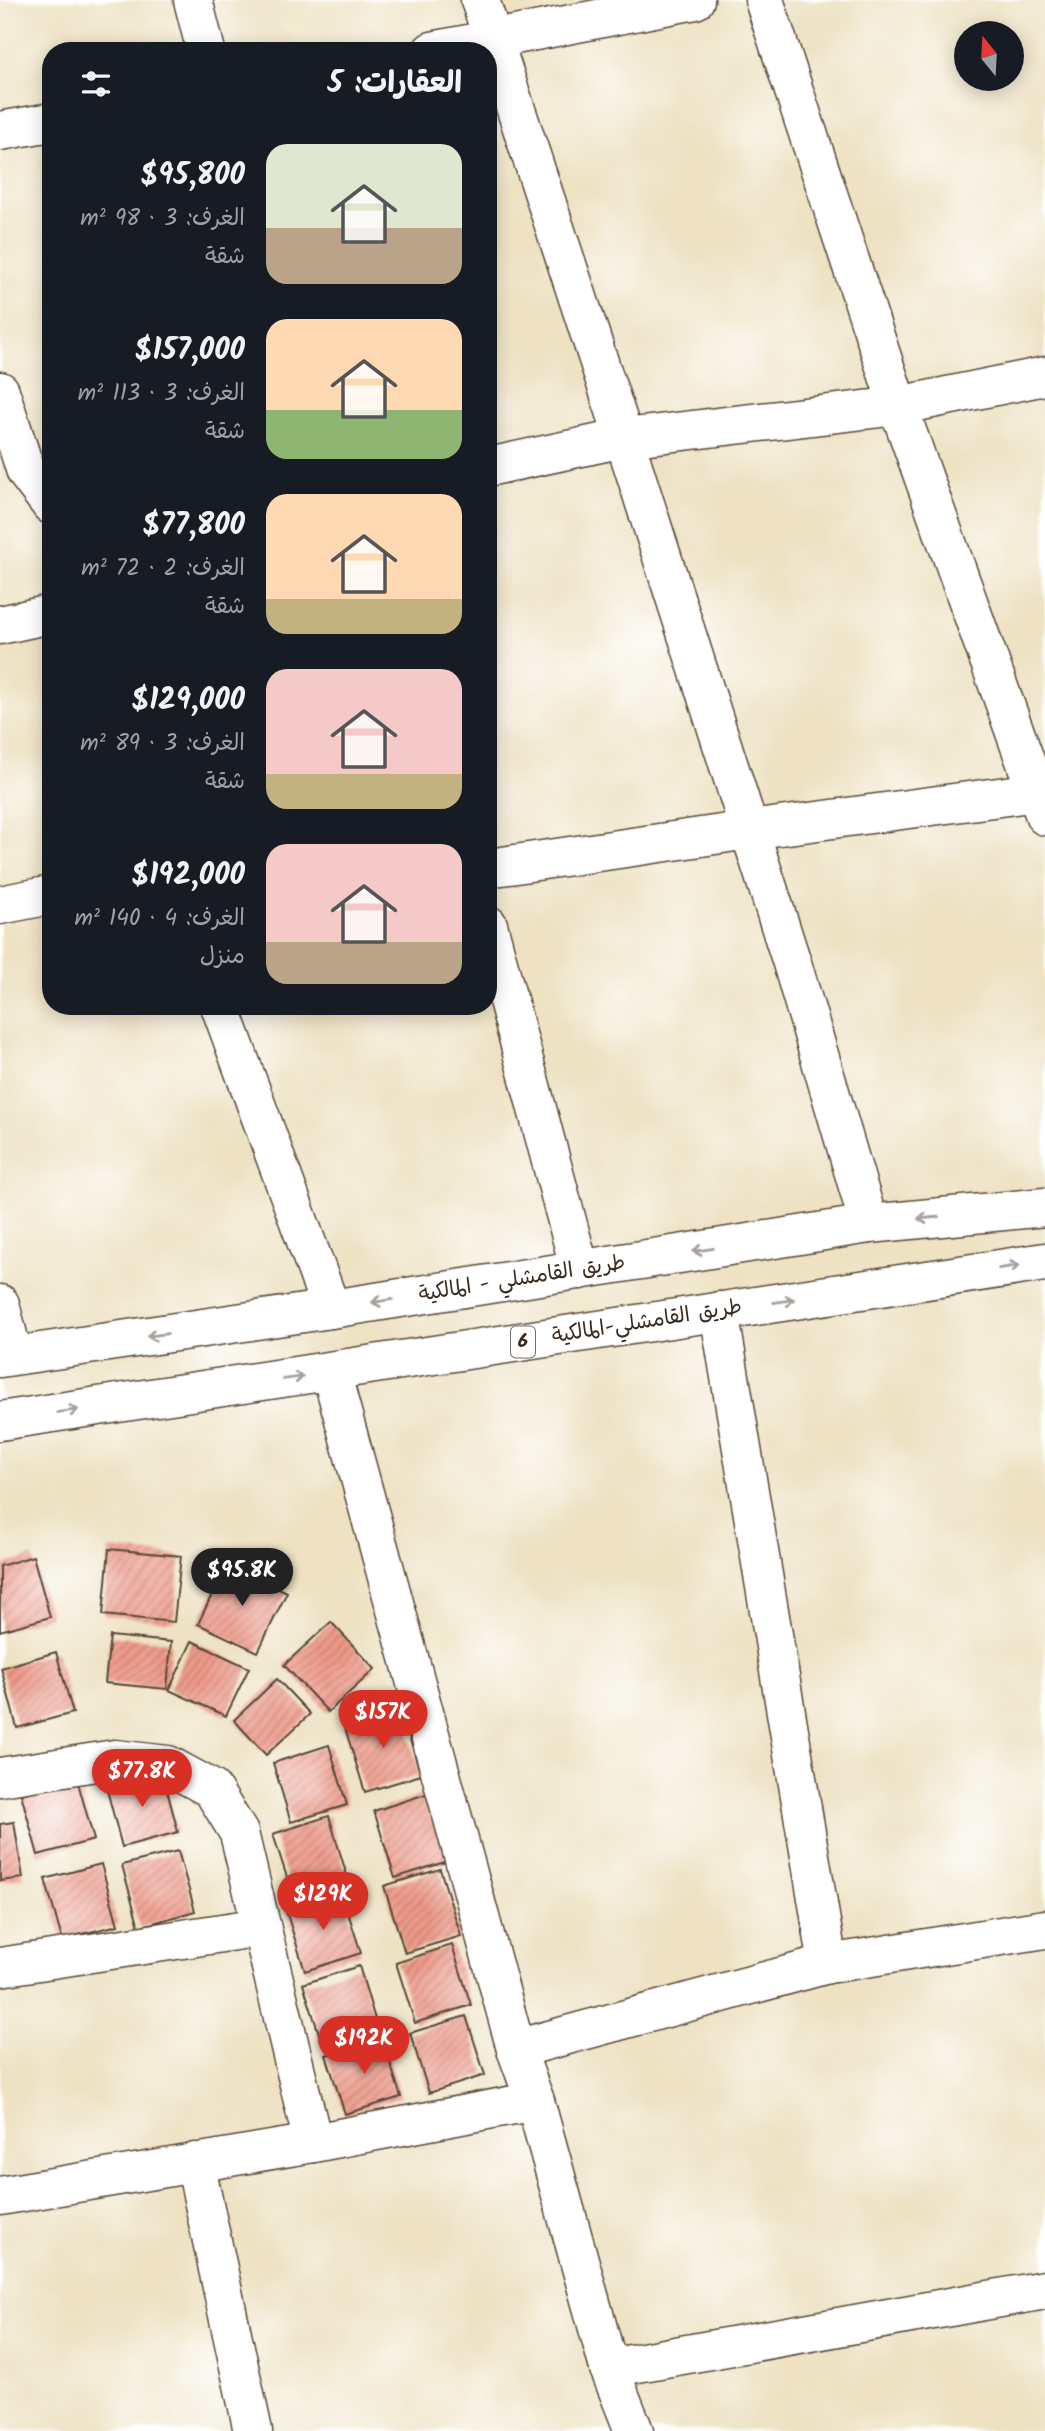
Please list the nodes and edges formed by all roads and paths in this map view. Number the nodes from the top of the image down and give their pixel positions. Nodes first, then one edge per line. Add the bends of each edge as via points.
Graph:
1 (193, 0) edge
2 (480, 0) edge
3 (695, 0) edge
4 (764, 0) edge
5 (491, 39) junction
6 (204, 42) edge
7 (476, 42) edge
8 (492, 42) edge
9 (497, 57) edge
10 (42, 124) edge
11 (0, 131) edge
12 (1045, 376) edge
13 (0, 391) edge
14 (898, 406) junction
15 (624, 438) junction
16 (497, 465) edge
17 (42, 493) edge
18 (42, 616) edge
19 (0, 625) edge
20 (1042, 800) edge
21 (749, 830) junction
22 (497, 867) edge
23 (42, 897) edge
24 (0, 905) edge
25 (497, 959) edge
26 (223, 1015) edge
27 (1045, 1207) edge
28 (869, 1224) junction
29 (1045, 1262) edge
30 (580, 1270) junction
31 (0, 1304) edge
32 (331, 1309) junction
33 (719, 1311) junction
34 (7, 1357) edge
35 (331, 1372) junction
36 (0, 1421) edge
37 (0, 1777) edge
38 (261, 1927) junction
39 (1045, 1929) edge
40 (828, 1964) junction
41 (0, 1966) edge
42 (516, 2049) junction
43 (535, 2101) junction
44 (313, 2143) junction
45 (195, 2162) junction
46 (0, 2196) edge
47 (1045, 2290) edge
48 (609, 2368) junction
49 (253, 2431) edge
50 (634, 2431) edge

1 - 6 main road
2 - 5 main road
3 - 5 main road
4 - 14 main road
5 - 7 main road
5 - 8 main road
9 - 15 main road
10 - 11 main road
12 - 14 main road
13 - 17 main road via 26,472
14 - 15 main road
14 - 20 main road
15 - 16 main road
15 - 21 main road
18 - 19 main road
20 - 21 main road
21 - 22 main road
21 - 28 main road
23 - 24 main road
25 - 30 main road
26 - 32 main road
27 -> 28 main road, طريق القامشلي - المالكية
28 -> 30 main road, طريق القامشلي - المالكية
33 -> 29 main road, طريق القامشلي-المالكية / 6
30 -> 32 main road, طريق القامشلي - المالكية
31 - 34 main road
32 -> 34 main road, طريق القامشلي - المالكية
33 - 35 main road, طريق القامشلي-المالكية / 6
33 - 40 main road
36 -> 35 main road, طريق القامشلي-المالكية / 6
35 - 42 main road
37 - 38 main road via 115,1759 168,1765 212,1789 239,1833
38 - 41 main road
38 - 44 main road
39 - 40 main road
40 - 42 main road
42 - 43 main road
43 - 44 main road
43 - 48 main road
44 - 45 main road
45 - 46 main road
45 - 49 main road
47 - 48 main road
48 - 50 main road

